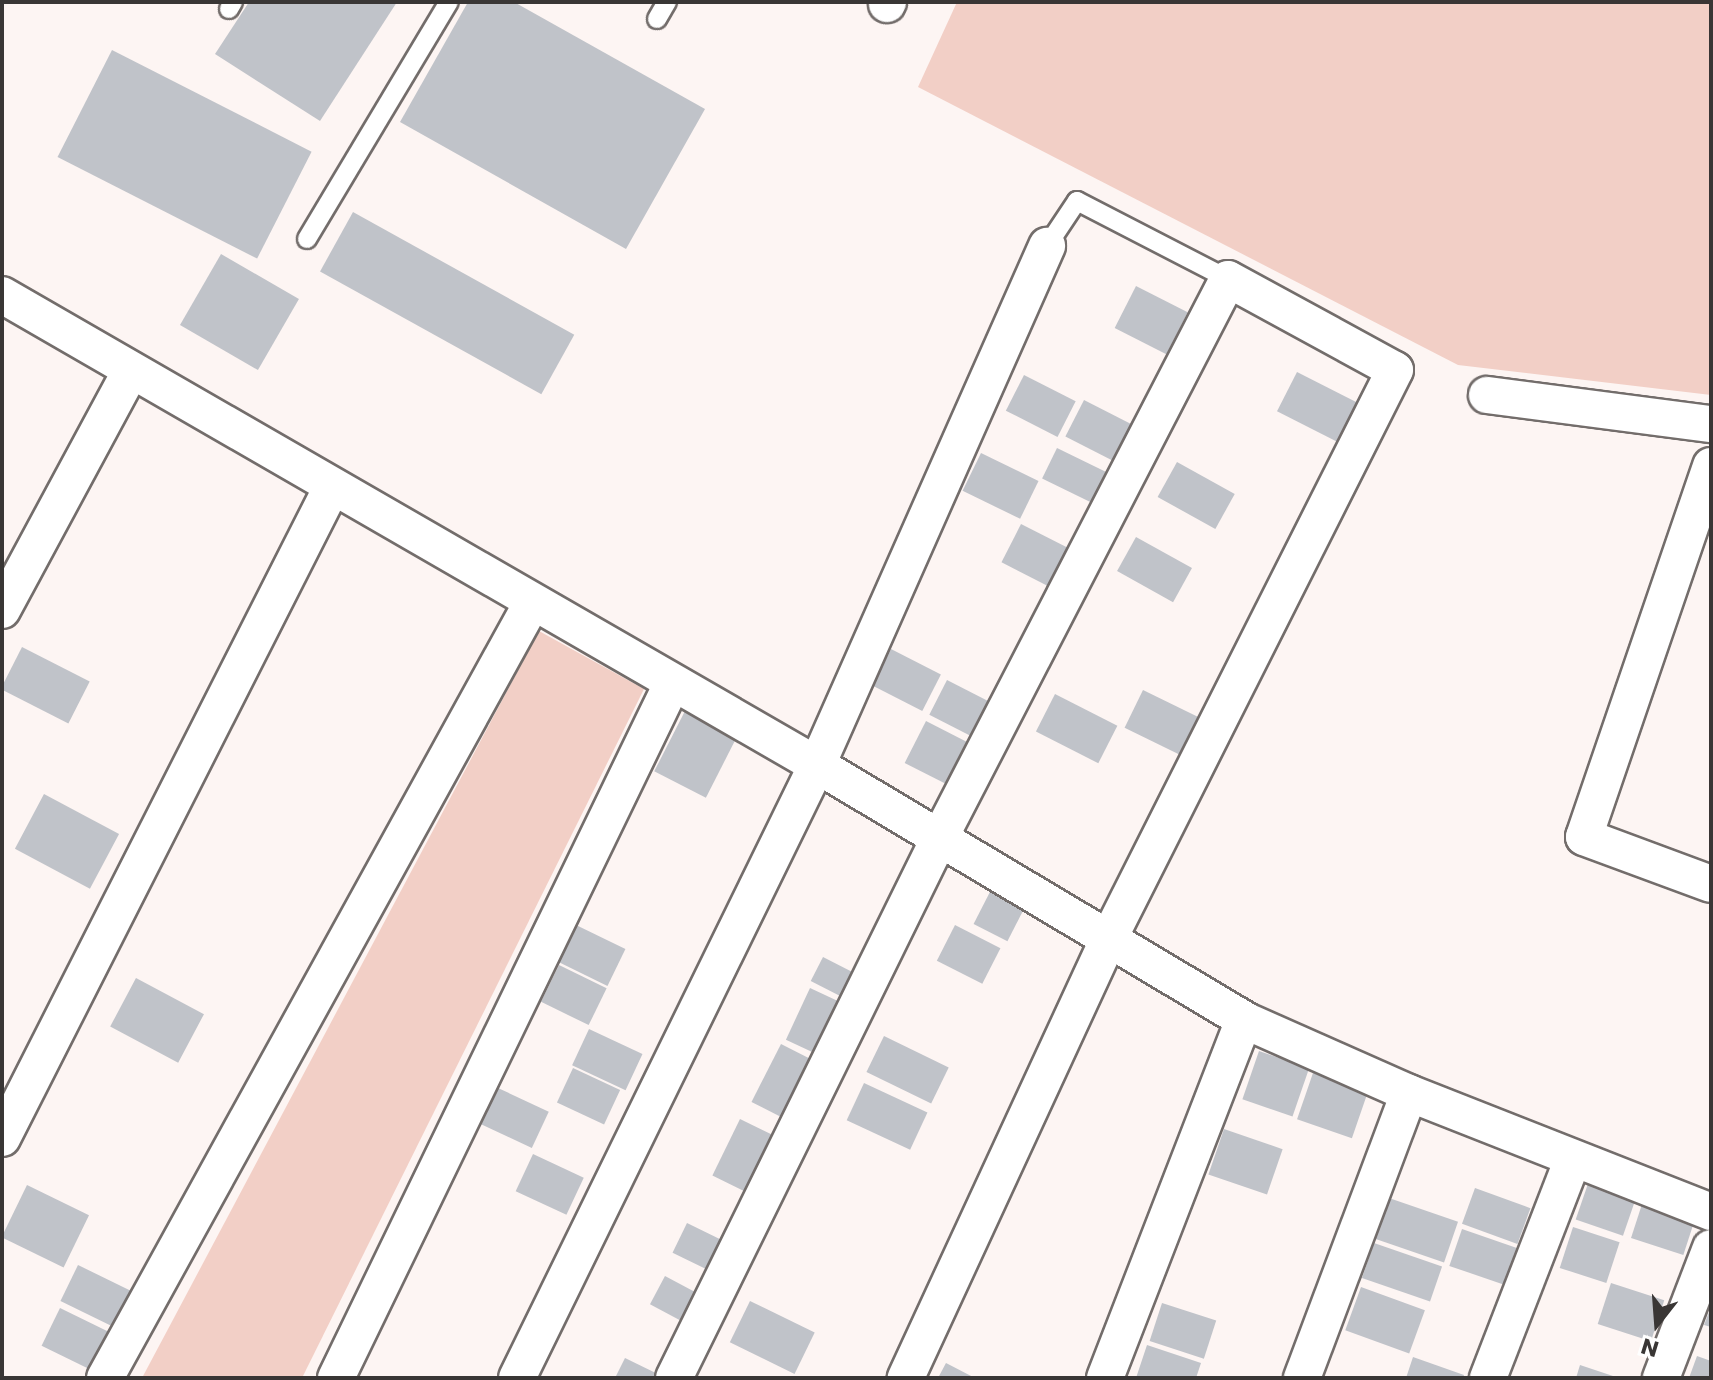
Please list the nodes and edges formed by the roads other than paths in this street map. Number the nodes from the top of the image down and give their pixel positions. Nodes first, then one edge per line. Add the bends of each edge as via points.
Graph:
1 (449, 2) edge
2 (667, 2) edge
3 (657, 19) dead end
4 (307, 239) dead end
5 (1047, 246) joint
6 (1228, 279) junction
7 (2, 295) edge
8 (131, 370) junction
9 (1487, 395) dead end
10 (1711, 424) edge
11 (1711, 466) edge
12 (332, 487) junction
13 (532, 603) junction
14 (2, 610) edge
15 (672, 684) junction
16 (817, 765) junction
17 (939, 839) junction
18 (1711, 884) edge
19 (1109, 938) junction
20 (1244, 1020) junction
21 (1409, 1093) junction
22 (2, 1138) edge
23 (1573, 1159) junction
24 (1711, 1212) edge
25 (1711, 1248) edge
26 (105, 1378) edge
27 (336, 1378) edge
28 (517, 1378) edge
29 (674, 1378) edge
30 (906, 1378) edge
31 (1105, 1378) edge
32 (1302, 1378) edge
33 (1488, 1378) edge
34 (1661, 1378) edge

1 - 4 lane
2 - 3 lane
5 - 6 lane via 1077,201
5 - 16 street
6 - 17 street
6 - 19 street via 1395,370
7 - 8 street
8 - 12 street
8 - 14 street
9 - 10 street
11 - 18 street via 1584,837
12 - 13 street
12 - 22 street
13 - 15 street
13 - 26 street
15 - 16 street
15 - 27 street
16 - 17 street
16 - 28 street
17 - 19 street
17 - 29 street
19 - 20 street
19 - 30 street
20 - 21 street
20 - 31 street
21 - 23 street
21 - 32 street
23 - 24 street
23 - 33 street
25 - 34 street

